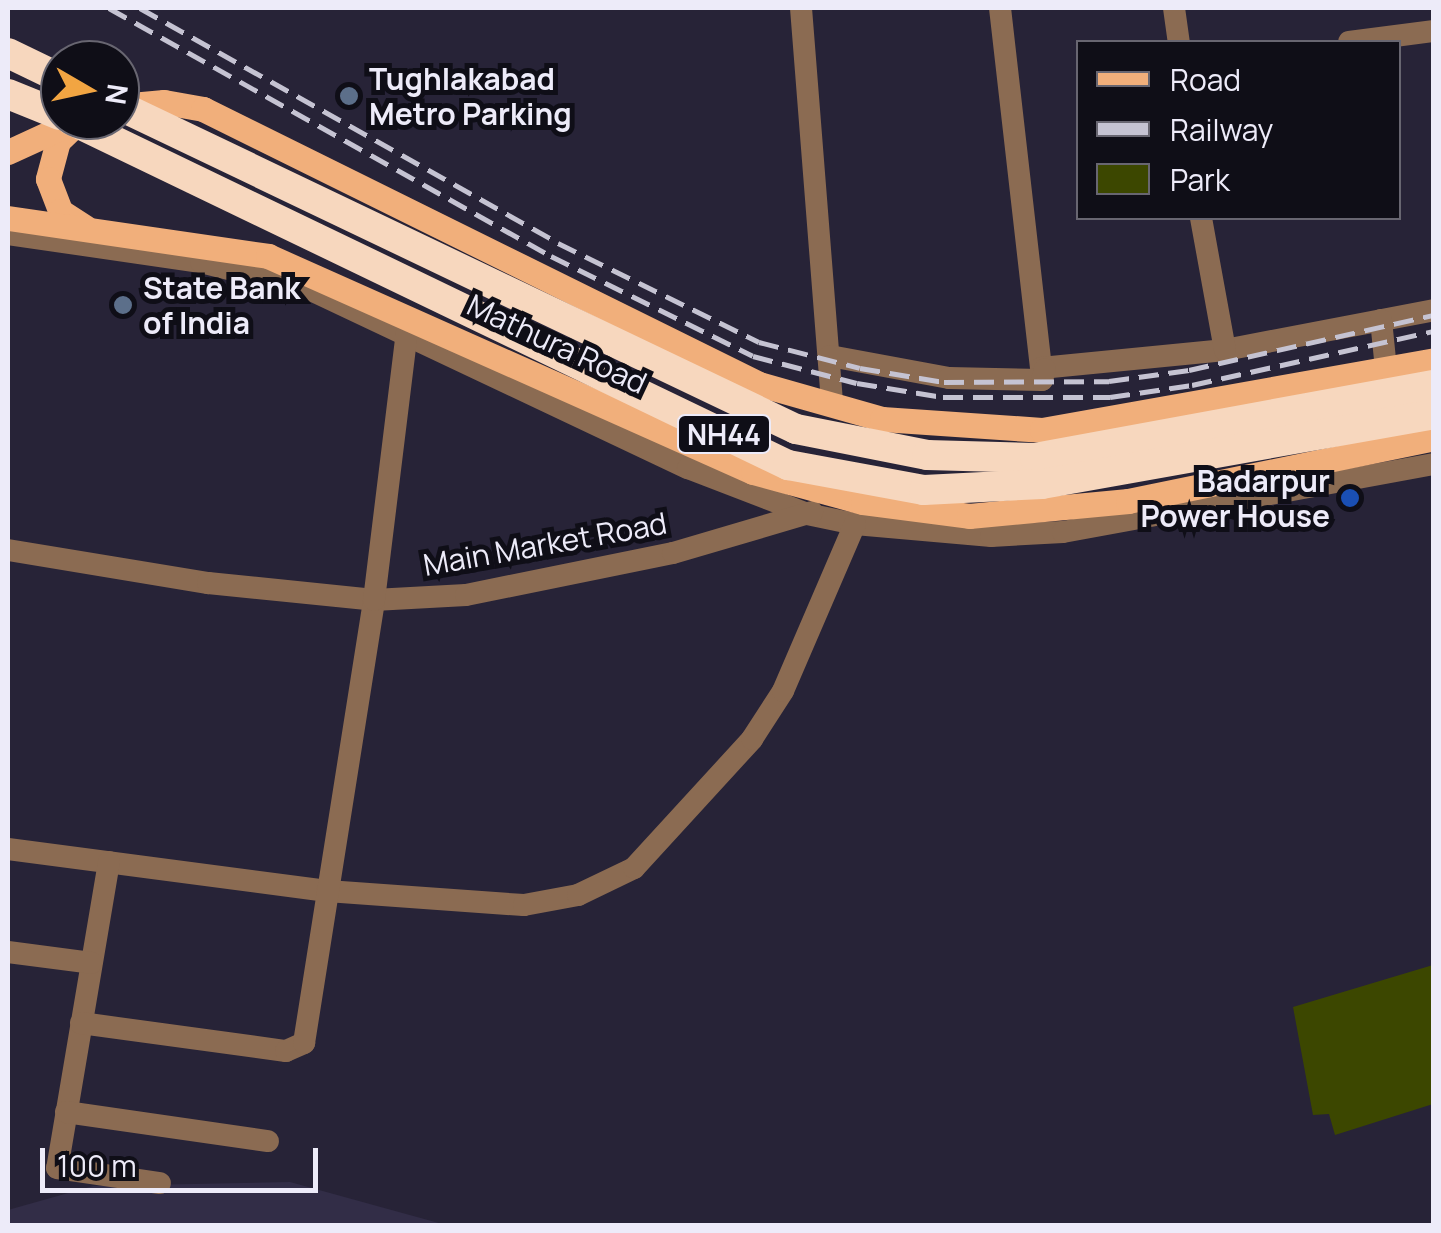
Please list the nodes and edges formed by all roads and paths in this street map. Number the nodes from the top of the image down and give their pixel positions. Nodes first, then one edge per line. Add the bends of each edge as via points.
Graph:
1 (801, 8) edge
2 (1000, 8) edge
3 (1174, 8) edge
4 (1434, 31) edge
5 (1178, 40) edge
6 (1364, 40) edge
7 (8, 53) edge
8 (40, 68) edge
9 (10, 94) edge
10 (140, 104) edge
11 (40, 107) edge
12 (140, 116) edge
13 (40, 137) edge
14 (59, 140) edge
15 (117, 140) edge
16 (8, 152) edge
17 (307, 162) junction
18 (8, 218) edge
19 (1202, 220) edge
20 (94, 231) junction
21 (8, 234) edge
22 (268, 256) junction
23 (1434, 310) edge
24 (1381, 320) junction
25 (406, 332) junction
26 (1225, 350) junction
27 (830, 356) junction
28 (1434, 360) edge
29 (1386, 368) junction
30 (1045, 370) junction
31 (1434, 385) edge
32 (832, 405) junction
33 (1434, 414) edge
34 (1434, 438) edge
35 (1390, 459) junction
36 (1434, 464) edge
37 (848, 499) junction
38 (807, 514) junction
39 (854, 524) junction
40 (8, 550) edge
41 (374, 600) junction
42 (8, 849) edge
43 (108, 862) junction
44 (327, 891) junction
45 (8, 952) edge
46 (91, 963) junction
47 (81, 1023) junction
48 (66, 1112) junction
49 (268, 1141) dead end
50 (160, 1183) dead end

1 - 27 street
2 - 30 street via 1036,356
3 - 5 street
4 - 6 street
7 - 8 highway
9 - 11 highway
10 - 17 main road, Mathura Road via 202,110
12 - 31 highway, Mathura Road / NH44, bridge via 796,429 927,454 1034,458
13 - 16 main road
14 - 20 main road via 48,179 60,212
15 - 33 highway, Mathura Road / NH44, bridge via 788,465 924,490 1042,484
17 - 22 main road
17 - 32 main road, Mathura Road via 759,384
18 - 20 main road, Mathura Road
19 - 26 street
20 - 22 main road, Mathura Road
21 - 25 street via 260,276
22 - 37 main road, Mathura Road via 753,472
23 - 24 street
24 - 26 street
24 - 29 street
25 - 38 street via 671,460
25 - 41 street
26 - 30 street
27 - 30 street via 949,378 1042,380
27 - 32 street
28 - 29 main road, Mathura Road
29 - 32 main road, Mathura Road via 1042,430 882,419
29 - 35 main road
34 - 35 main road, Mathura Road
35 - 36 street
35 - 37 main road, Mathura Road via 1128,501 970,516
35 - 39 street via 1063,532 991,536
37 - 38 street, Main Market Road
38 - 39 street
38 - 41 street, Main Market Road via 673,553 466,596
39 - 44 street via 767,718 634,868 551,903
40 - 41 street, Main Market Road via 208,583
41 - 44 street
42 - 43 street
43 - 44 street
43 - 46 street
44 - 47 street via 308,1032 296,1049
45 - 46 street
46 - 47 street
47 - 48 street
48 - 49 street
48 - 50 street via 60,1171

